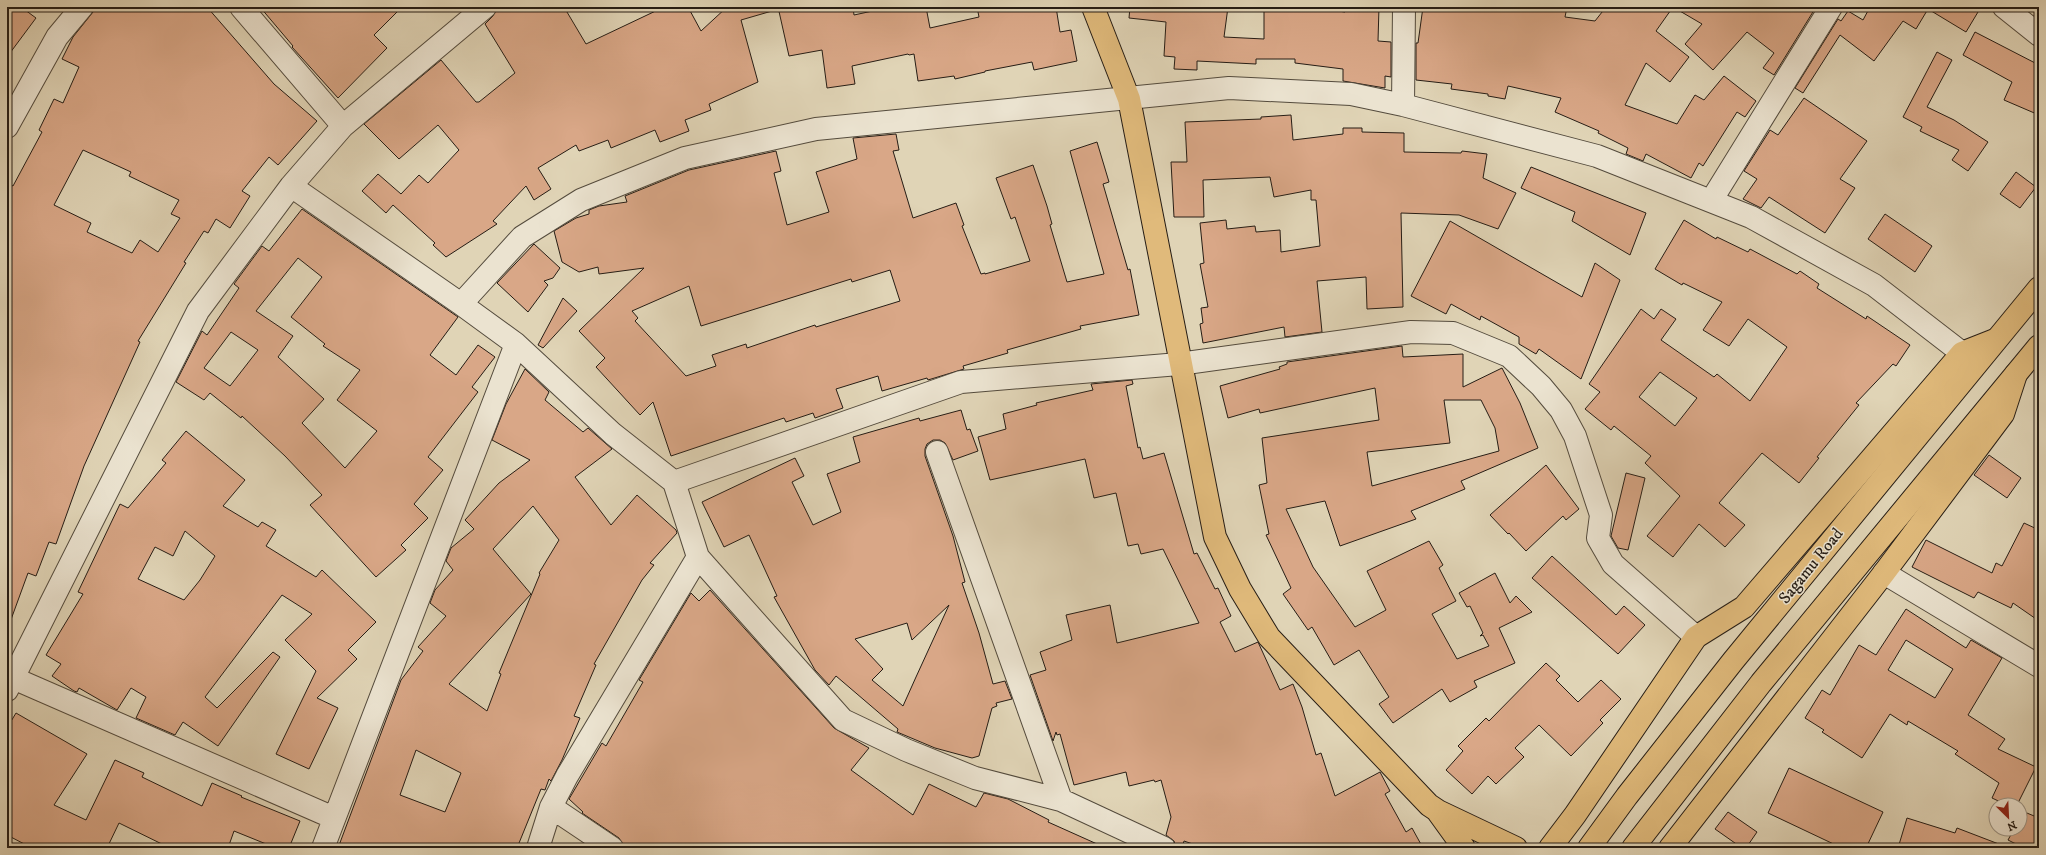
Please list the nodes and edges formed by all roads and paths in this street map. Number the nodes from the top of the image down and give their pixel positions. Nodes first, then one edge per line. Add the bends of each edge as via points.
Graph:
1 (82, 7) edge
2 (241, 7) edge
3 (485, 7) edge
4 (1093, 7) edge
5 (1404, 7) edge
6 (1831, 7) edge
7 (2004, 7) edge
8 (2039, 35) edge
9 (1129, 99) junction
10 (1403, 105) junction
11 (343, 126) junction
12 (7, 127) edge
13 (292, 186) junction
14 (1711, 201) junction
15 (2039, 288) edge
16 (461, 304) junction
17 (1995, 340) junction
18 (516, 344) junction
19 (2039, 346) edge
20 (1962, 353) junction
21 (1180, 364) junction
22 (2016, 373) junction
23 (937, 452) dead end
24 (674, 482) junction
25 (698, 557) junction
26 (1884, 573) junction
27 (1696, 637) junction
28 (2039, 666) edge
29 (10, 684) edge
30 (1061, 800) junction
31 (551, 807) junction
32 (1438, 811) junction
33 (334, 818) junction
34 (323, 848) edge
35 (538, 848) edge
36 (612, 848) edge
37 (1164, 848) edge
38 (1464, 848) edge
39 (1516, 848) edge
40 (1550, 848) edge
41 (1589, 848) edge
42 (1633, 848) edge
43 (1670, 848) edge

1 - 12 street via 57,37
2 - 11 street
3 - 11 street
4 - 9 main road
5 - 10 street
6 - 14 street
7 - 8 street
9 - 10 street via 1229,88 1351,94
9 - 16 street via 816,129 686,158 581,200 522,237
9 - 21 main road
10 - 14 street via 1597,156
11 - 13 street
13 - 16 street
13 - 29 street via 198,311
14 - 20 street via 1751,217 1874,285
15 - 17 main road, Sagamu Road
16 - 18 street
17 - 20 main road
17 - 41 main road, Sagamu Road via 1733,661
18 - 24 street via 613,434
18 - 33 street
19 - 22 main road, Sagamu Road
20 - 27 main road via 1744,607
21 - 24 street via 961,382
21 - 27 street via 1411,332 1453,333 1509,356 1541,386 1561,410 1575,436 1601,515 1598,538 1613,564
21 - 32 main road via 1215,537 1240,589 1269,637 1429,805
22 - 26 main road via 2003,414
22 - 42 main road, Sagamu Road via 1761,683
23 - 30 street
24 - 25 street
25 - 30 street via 843,720 906,750 975,778
25 - 31 street
26 - 28 street
26 - 43 main road
27 - 40 main road
29 - 33 street
30 - 37 street
31 - 35 street
31 - 36 street
32 - 38 main road
32 - 39 main road
33 - 34 street

